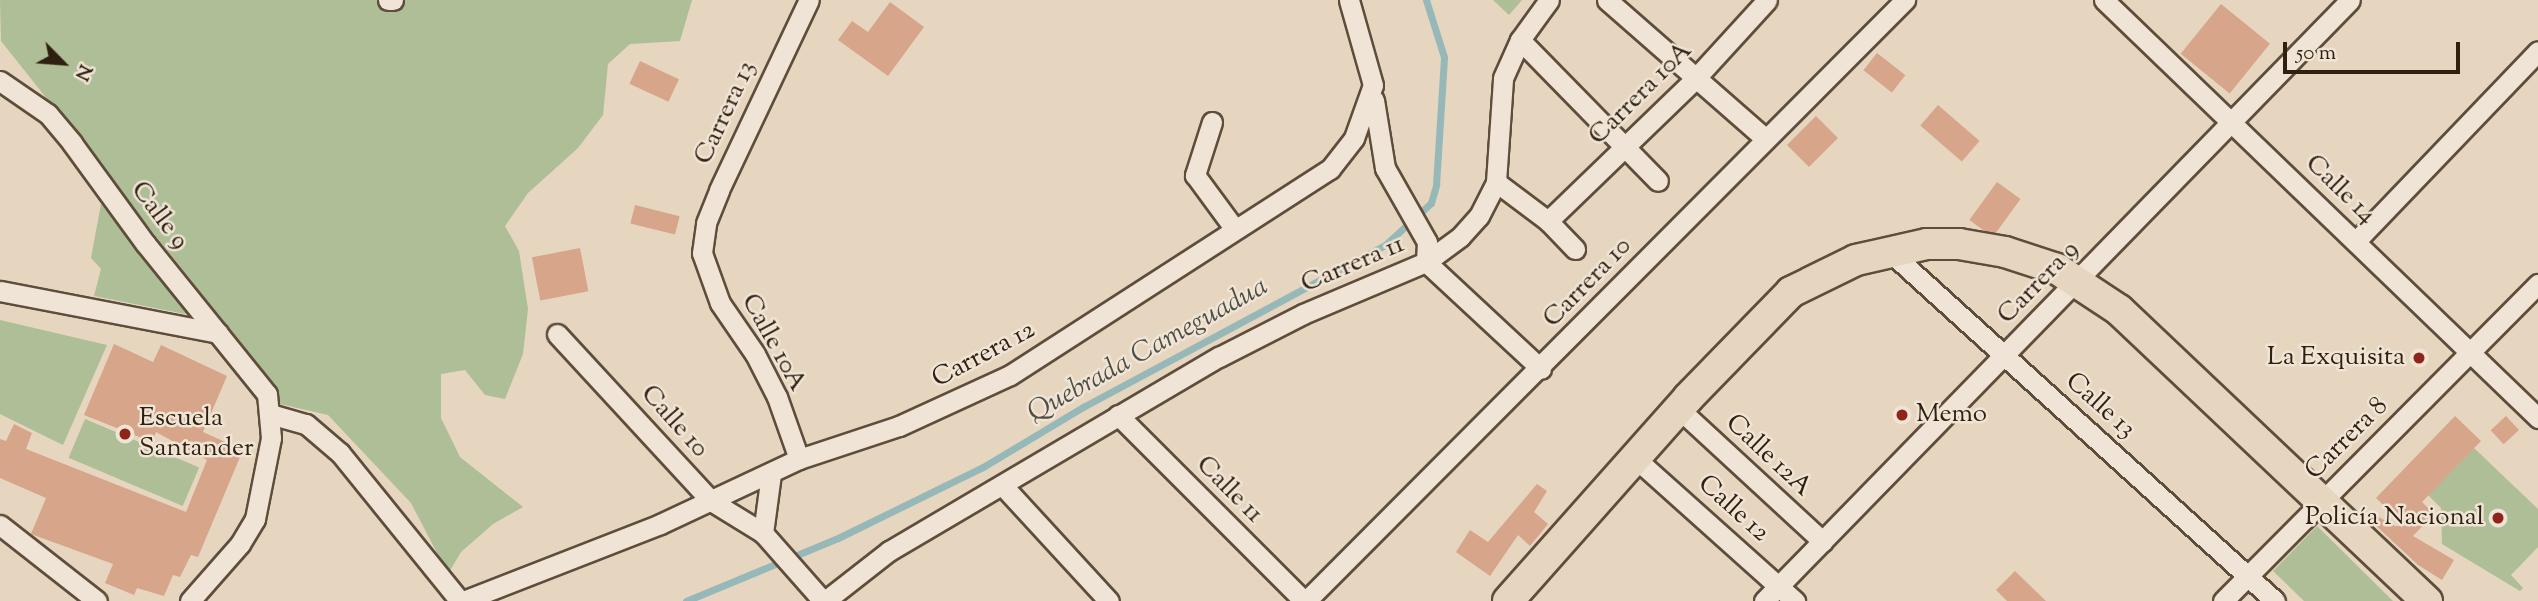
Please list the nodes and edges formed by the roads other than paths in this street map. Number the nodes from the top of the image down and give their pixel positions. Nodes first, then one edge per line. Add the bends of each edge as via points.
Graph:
1 (809, 0) edge
2 (1349, 0) edge
3 (1549, 0) edge
4 (1607, 0) edge
5 (1767, 0) edge
6 (1905, 0) edge
7 (2350, 0) edge
8 (2110, 2) edge
9 (1520, 40) junction
10 (2538, 51) edge
11 (1694, 80) junction
12 (0, 81) edge
13 (1373, 85) junction
14 (1212, 122) dead end
15 (2232, 122) junction
16 (1766, 139) junction
17 (1626, 147) junction
18 (1658, 181) dead end
19 (1496, 182) junction
20 (1548, 221) junction
21 (1234, 228) junction
22 (2356, 241) junction
23 (1575, 249) dead end
24 (1889, 251) junction
25 (702, 253) joint
26 (1426, 262) junction
27 (2078, 280) junction
28 (2538, 284) edge
29 (0, 291) edge
30 (218, 333) junction
31 (557, 334) dead end
32 (2469, 354) junction
33 (2006, 356) junction
34 (1541, 369) junction
35 (269, 404) junction
36 (1678, 408) junction
37 (1118, 415) junction
38 (2538, 418) edge
39 (1635, 458) junction
40 (799, 459) junction
41 (771, 474) junction
42 (1004, 487) junction
43 (710, 501) junction
44 (2323, 502) junction
45 (0, 525) edge
46 (763, 533) junction
47 (1823, 542) junction
48 (2247, 576) junction
49 (1779, 586) junction
50 (97, 601) edge
51 (190, 601) edge
52 (461, 601) edge
53 (824, 601) edge
54 (1110, 601) edge
55 (1305, 601) edge
56 (1508, 601) edge
57 (1764, 601) edge
58 (1795, 601) edge
59 (2223, 601) edge
60 (2275, 601) edge
61 (2427, 601) edge

1 - 25 street, Carrera 13 via 719,190 706,223
2 - 13 street
3 - 9 street, Carrera 11
4 - 11 street
5 - 11 street, Carrera 10A
6 - 16 street, Carrera 10
7 - 15 street, Carrera 9
8 - 15 street, Calle 14
9 - 17 street
9 - 19 street, Carrera 11 via 1503,78
10 - 22 street
11 - 16 street
11 - 17 street, Carrera 10A
12 - 30 street, Calle 9 via 56,124
13 - 21 street, Carrera 12 via 1354,138 1329,169
13 - 26 street via 1385,168 1427,242
14 - 21 street via 1195,175
15 - 22 street, Calle 14
15 - 27 street, Carrera 9
16 - 34 street, Carrera 10
17 - 18 street
17 - 20 street, Carrera 10A
19 - 20 street
19 - 26 street, Carrera 11 via 1479,216
20 - 23 street
21 - 40 street, Carrera 12 via 1010,375 900,426
22 - 32 street, Calle 14
24 - 27 main road via 1927,244 1986,247
24 - 33 street, Calle 13
24 - 36 main road via 1821,275 1791,292
25 - 40 street, Calle 10A via 720,303 777,397
26 - 34 street
26 - 37 street, Carrera 11 via 1303,314
27 - 33 street, Carrera 9
27 - 44 main road via 2152,339
28 - 32 street, Carrera 8
29 - 30 street
30 - 35 street, Calle 9
31 - 43 street, Calle 10
32 - 38 street, Calle 14
32 - 44 street, Carrera 8
33 - 47 street, Carrera 9
33 - 48 street, Calle 13
34 - 55 street, Carrera 10
35 - 51 street via 268,467 255,519 240,544
35 - 52 street via 306,424 340,453
36 - 39 main road
36 - 47 street, Calle 12A
37 - 42 street, Carrera 11
37 - 55 street, Calle 11
39 - 49 street, Calle 12
39 - 56 main road
40 - 41 street, Carrera 12
41 - 43 street, Carrera 12
41 - 46 street
42 - 53 street, Carrera 11 via 889,551
42 - 54 street
43 - 46 street, Calle 10
43 - 52 street, Carrera 12 via 503,589
44 - 48 street, Carrera 8
44 - 61 main road
45 - 50 street
46 - 53 street, Calle 10
47 - 49 street, Carrera 9
48 - 59 street, Carrera 8
48 - 60 street, Calle 13
49 - 57 street, Carrera 9
49 - 58 street, Calle 12

